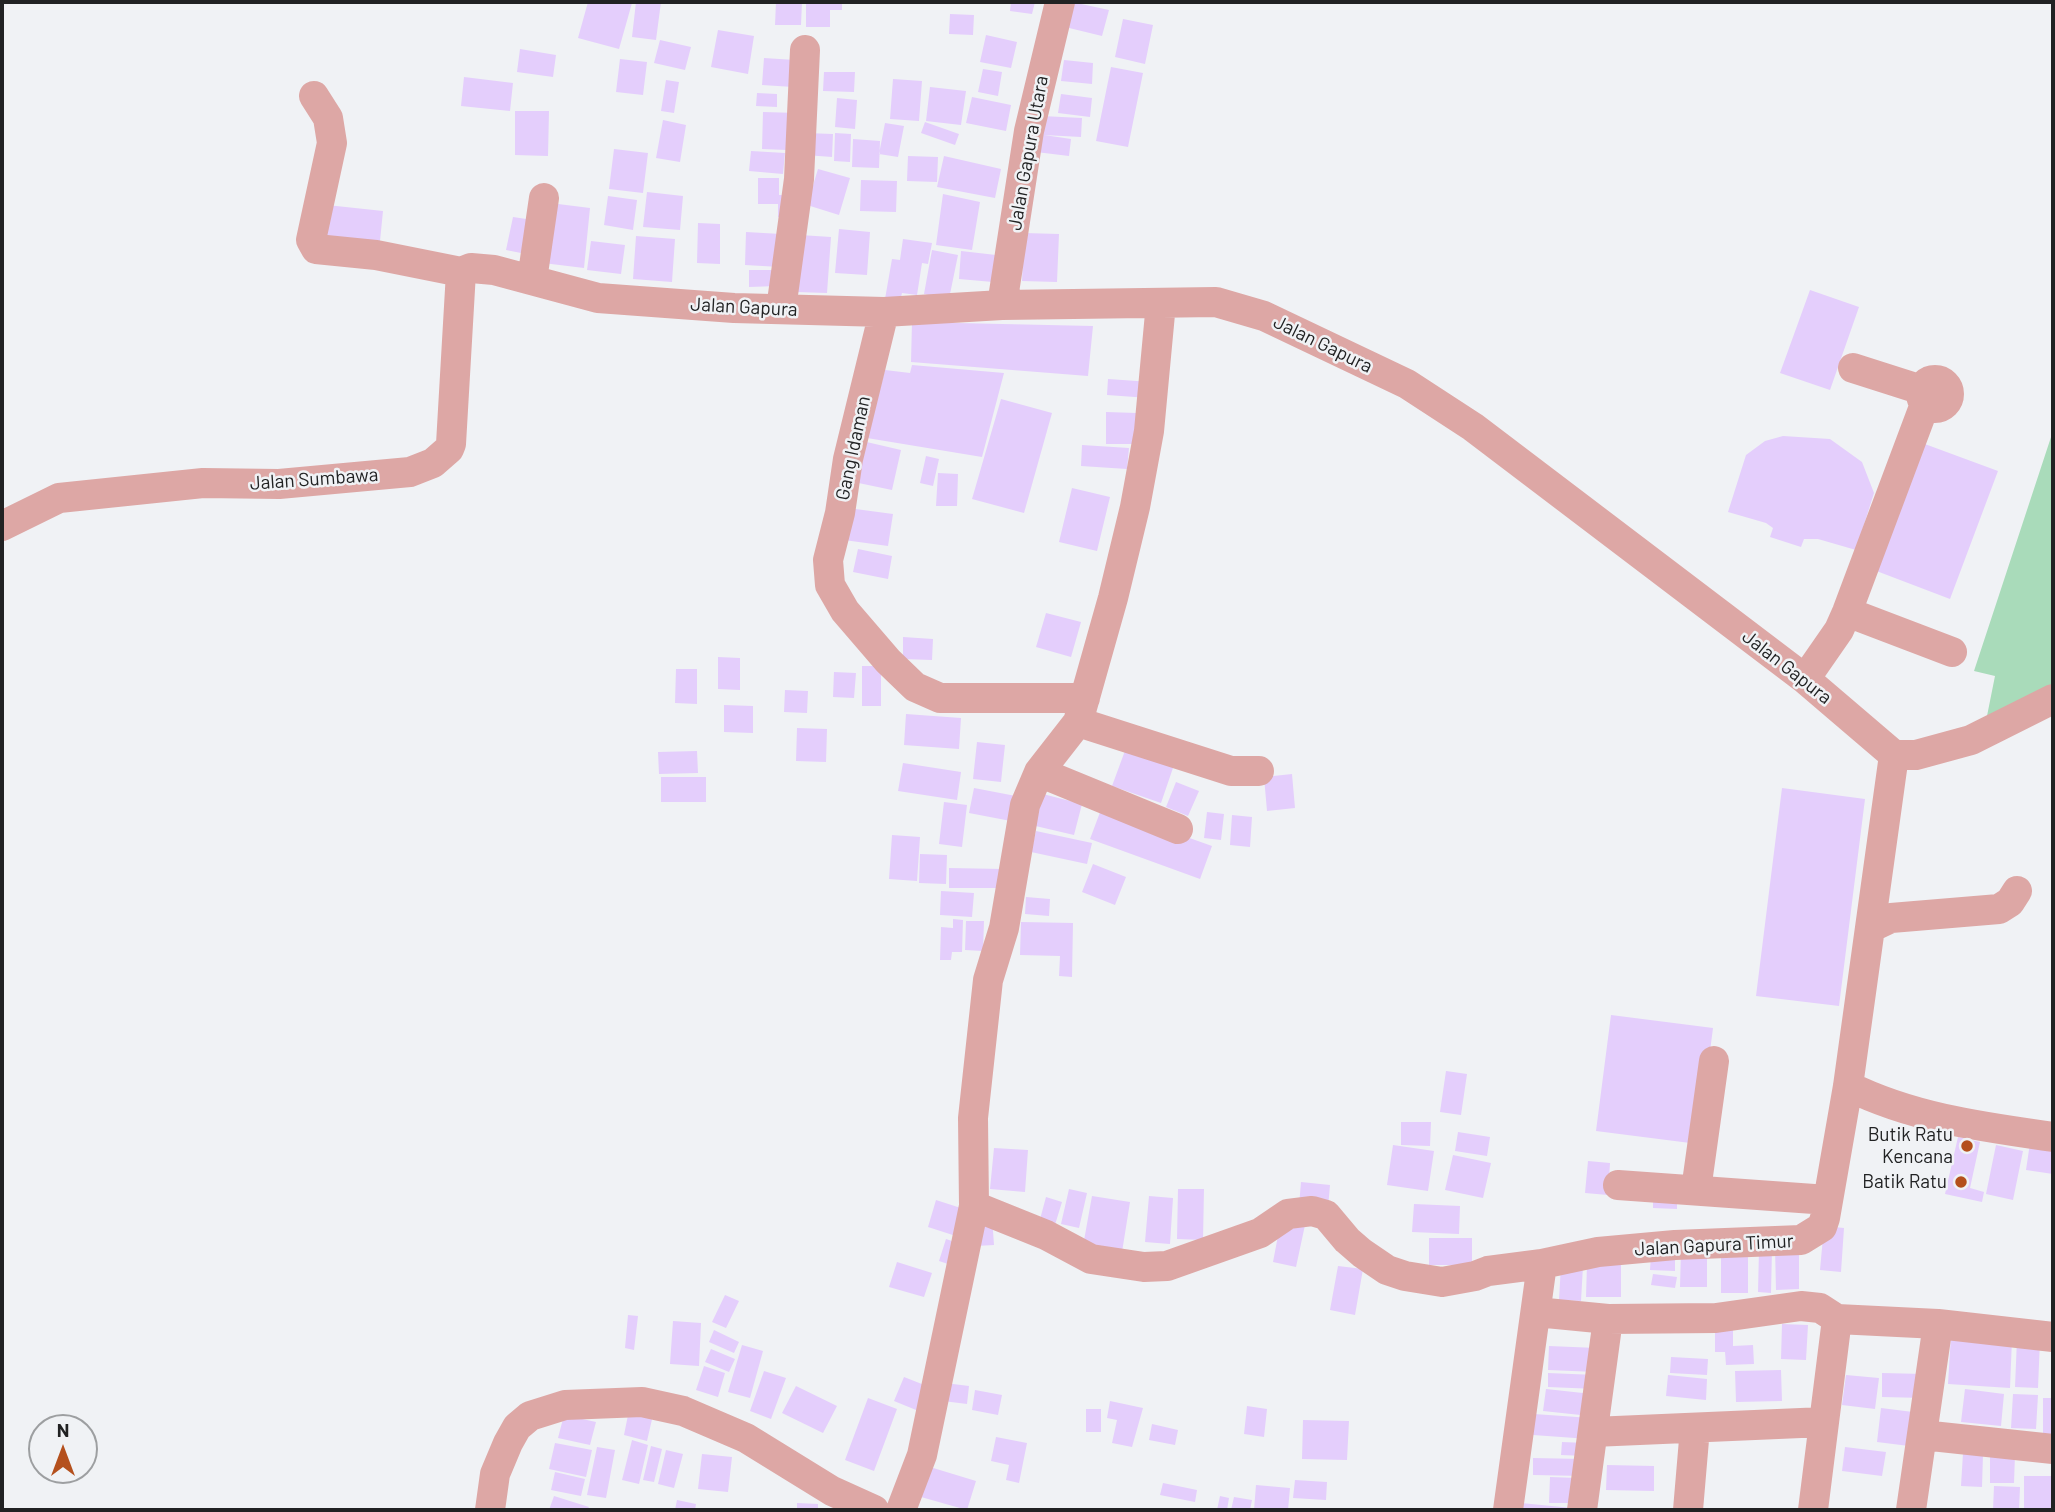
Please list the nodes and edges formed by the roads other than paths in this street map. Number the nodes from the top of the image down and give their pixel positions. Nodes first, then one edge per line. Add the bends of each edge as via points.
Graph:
1 (1060, 2) edge
2 (805, 50) dead end
3 (314, 96) dead end
4 (544, 198) dead end
5 (461, 272) junction
6 (532, 280) junction
7 (1161, 303) junction
8 (1002, 305) junction
9 (781, 309) junction
10 (884, 312) junction
11 (1853, 368) dead end
12 (2, 526) edge
13 (1847, 612) junction
14 (1952, 653) dead end
15 (1805, 679) junction
16 (2053, 699) edge
17 (1081, 710) junction
18 (1894, 755) junction
19 (1259, 771) dead end
20 (1039, 772) junction
21 (1178, 829) dead end
22 (2017, 891) dead end
23 (1870, 928) junction
24 (1714, 1062) dead end
25 (1848, 1086) junction
26 (2053, 1138) edge
27 (1618, 1185) dead end
28 (1696, 1191) junction
29 (1829, 1200) junction
30 (974, 1206) junction
31 (1542, 1264) junction
32 (1536, 1312) junction
33 (1608, 1320) junction
34 (1837, 1320) junction
35 (1938, 1324) junction
36 (2053, 1337) edge
37 (1824, 1422) junction
38 (1695, 1428) junction
39 (1593, 1432) junction
40 (1922, 1435) junction
41 (2053, 1449) edge
42 (829, 1501) edge
43 (490, 1510) edge
44 (874, 1510) edge
45 (901, 1510) edge
46 (1508, 1510) edge
47 (1582, 1510) edge
48 (1688, 1510) edge
49 (1813, 1510) edge
50 (1911, 1510) edge

1 - 8 street, Jalan Gapura Utara via 1028,131
2 - 9 street via 799,179
3 - 5 street, Jalan Gapura via 328,118 332,143 311,240 316,249
4 - 6 street
5 - 6 street, Jalan Gapura via 494,270
5 - 12 street, Jalan Sumbawa via 451,444 433,463 410,472 279,484 203,483 59,498
6 - 9 street, Jalan Gapura via 598,298
7 - 8 street, Jalan Gapura
7 - 15 street, Jalan Gapura via 1216,302 1264,316 1407,384 1473,427
7 - 17 street via 1149,430 1135,507
8 - 10 street, Jalan Gapura
9 - 10 street, Jalan Gapura
10 - 17 street, Gang Idaman via 828,559 830,585 845,611 915,687 940,698
11 - 13 street via 1923,397
13 - 14 street
13 - 15 street
15 - 18 street, Jalan Gapura
16 - 18 street via 1971,740 1916,755
17 - 19 street via 1231,771
17 - 20 street
18 - 23 street, Jalan Gapura Timur
20 - 21 street
20 - 30 street via 1025,804 1004,928 988,980 973,1118
22 - 23 street via 1999,909 1891,918
23 - 25 street, Jalan Gapura Timur
24 - 28 street
25 - 26 street via 1902,1109
25 - 29 street, Jalan Gapura Timur
27 - 28 street
28 - 29 street
29 - 31 street, Jalan Gapura Timur via 1822,1227 1801,1240 1598,1252
30 - 31 street, Jalan Gapura Timur via 1046,1234 1091,1259 1144,1267 1167,1266 1261,1233 1288,1214 1312,1211 1325,1215 1362,1253 1405,1276 1442,1282 1488,1270
30 - 45 street via 922,1455
31 - 32 street
32 - 33 street
32 - 46 street
33 - 34 street via 1716,1318 1801,1306 1821,1308
33 - 39 street
34 - 35 street
34 - 37 street
35 - 36 street
35 - 40 street
37 - 38 street
37 - 49 street
38 - 39 street
38 - 48 street
39 - 47 street
40 - 41 street
40 - 50 street
42 - 43 street via 746,1438 683,1411 642,1402 565,1405 530,1416 517,1427 495,1474
42 - 44 street

